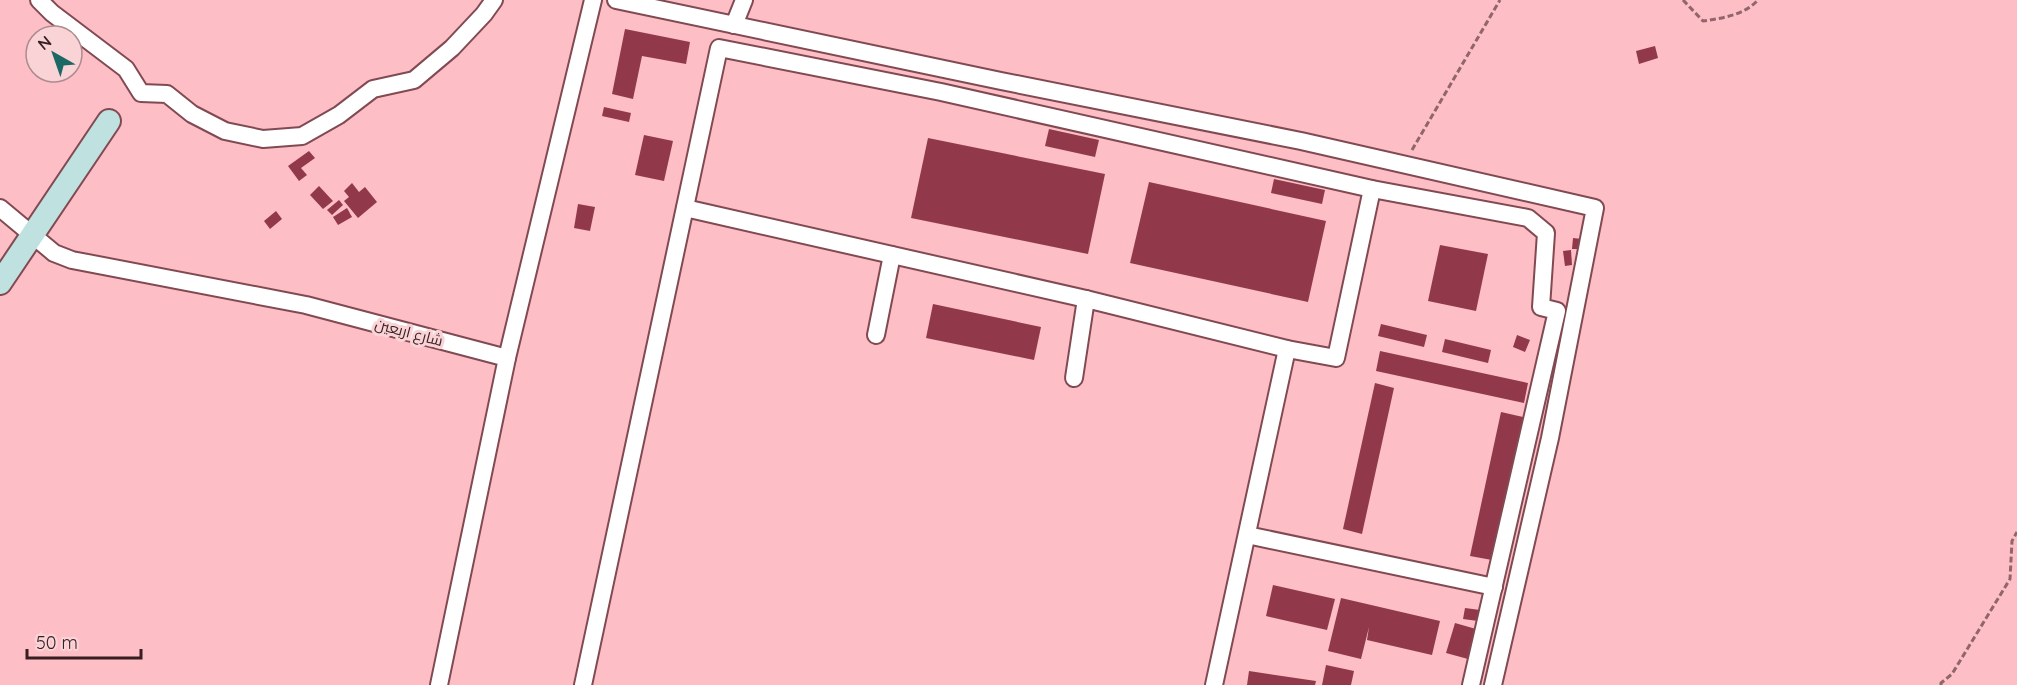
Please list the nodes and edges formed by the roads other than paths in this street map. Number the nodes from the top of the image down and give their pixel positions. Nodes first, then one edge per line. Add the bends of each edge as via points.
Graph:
1 (39, 0) edge
2 (494, 0) edge
3 (593, 0) edge
4 (616, 0) edge
5 (744, 0) edge
6 (734, 25) junction
7 (109, 121) dead end
8 (1372, 189) junction
9 (0, 208) edge
10 (685, 208) junction
11 (33, 234) junction
12 (892, 255) junction
13 (0, 283) edge
14 (1086, 299) junction
15 (876, 335) dead end
16 (1287, 349) junction
17 (507, 358) junction
18 (1074, 378) dead end
19 (1247, 535) junction
20 (1494, 587) junction
21 (440, 685) edge
22 (583, 685) edge
23 (1214, 685) edge
24 (1471, 685) edge
25 (1493, 685) edge

1 - 2 street via 126,69 141,93 167,94 192,114 225,131 263,139 302,136 373,89 414,80 452,48
3 - 17 street
4 - 6 street
5 - 6 street
6 - 25 street via 1302,141 1595,208 1550,438
7 - 11 main road
8 - 10 street via 941,92 719,48
8 - 16 street via 1336,358
8 - 20 street via 1528,218 1546,233 1541,307 1557,310
9 - 11 street, شارع اربعين
10 - 12 street
10 - 22 street
11 - 13 main road
11 - 17 street, شارع اربعين via 54,253 72,260 306,305
12 - 14 street
12 - 15 street
14 - 16 street
14 - 18 street
16 - 19 street
17 - 21 street
19 - 20 street
19 - 23 street
20 - 24 street

